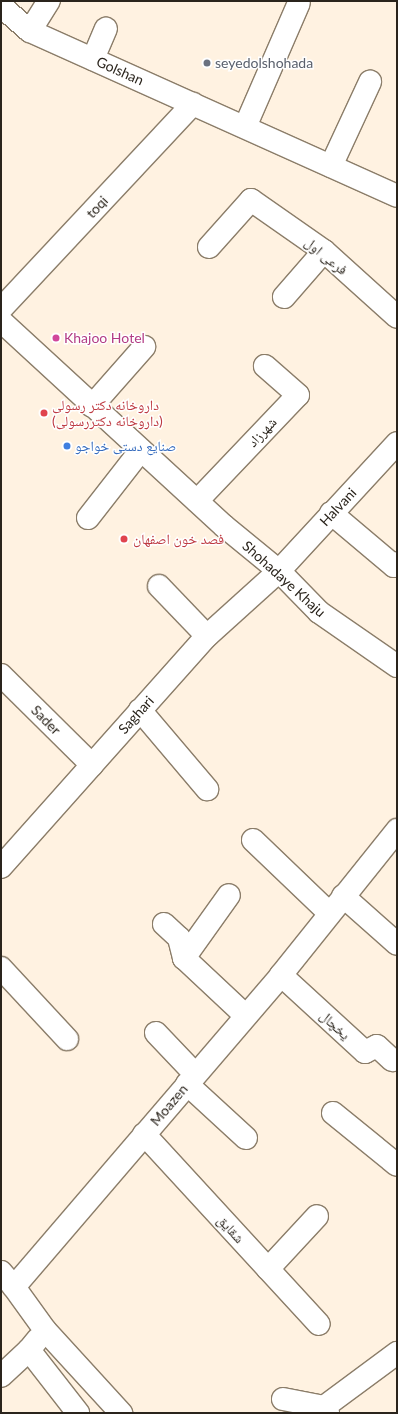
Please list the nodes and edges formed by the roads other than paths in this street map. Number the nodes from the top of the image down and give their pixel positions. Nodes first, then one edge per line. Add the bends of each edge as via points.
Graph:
1 (49, 1) edge
2 (302, 2) edge
3 (1, 6) edge
4 (106, 28) dead end
5 (30, 31) junction
6 (93, 59) junction
7 (370, 82) dead end
8 (193, 104) junction
9 (245, 127) junction
10 (331, 166) junction
11 (397, 196) edge
12 (209, 247) dead end
13 (324, 251) junction
14 (284, 297) dead end
15 (397, 317) edge
16 (2, 322) edge
17 (144, 347) dead end
18 (265, 366) dead end
19 (92, 406) junction
20 (397, 444) edge
21 (141, 450) junction
22 (197, 501) junction
23 (331, 514) junction
24 (88, 518) dead end
25 (397, 563) edge
26 (280, 571) junction
27 (159, 586) dead end
28 (207, 636) junction
29 (397, 666) edge
30 (1, 675) edge
31 (140, 710) junction
32 (92, 765) junction
33 (207, 789) dead end
34 (396, 834) edge
35 (253, 840) dead end
36 (1, 867) edge
37 (229, 895) dead end
38 (343, 896) junction
39 (329, 913) junction
40 (164, 924) dead end
41 (397, 944) edge
42 (184, 958) junction
43 (1, 968) edge
44 (281, 975) junction
45 (245, 1014) junction
46 (156, 1033) dead end
47 (67, 1039) dead end
48 (392, 1060) dead end
49 (191, 1079) junction
50 (333, 1113) dead end
51 (144, 1134) junction
52 (246, 1138) dead end
53 (393, 1155) edge
54 (317, 1216) dead end
55 (268, 1269) junction
56 (8, 1279) edge
57 (319, 1324) dead end
58 (46, 1330) junction
59 (29, 1350) junction
60 (397, 1353) edge
61 (1, 1376) edge
62 (283, 1399) dead end
63 (326, 1410) edge
64 (78, 1413) edge
65 (121, 1413) edge

1 - 5 street
2 - 9 street
3 - 5 street, Golshan
4 - 6 street
5 - 6 street, Golshan
6 - 8 street, Golshan
7 - 10 street
8 - 9 street, Golshan
8 - 16 street, toqi
9 - 10 street, Golshan
10 - 11 street, Golshan
12 - 13 street, فرعی اول via 251,200
13 - 14 street
13 - 15 street, فرعی اول
16 - 19 street, Shohadaye Khaju
17 - 19 street
18 - 22 street, شهرزاد via 298,395
19 - 21 street, Shohadaye Khaju
20 - 23 street, Halvani
21 - 22 street, Shohadaye Khaju
21 - 24 street
22 - 26 street, Shohadaye Khaju
23 - 25 street via 394,566
23 - 26 street, Halvani
26 - 28 street, Saghari
26 - 29 street, Shohadaye Khaju via 319,612
27 - 28 street
28 - 31 street, Saghari
30 - 32 street, Sader
31 - 32 street, Saghari
31 - 33 street
32 - 36 street, Saghari
34 - 38 street, Moazen
35 - 39 street
37 - 42 street
38 - 39 street, Moazen
38 - 41 street
39 - 44 street, Moazen
40 - 42 street via 179,938
42 - 45 street
43 - 47 street
44 - 45 street, Moazen
44 - 48 street, یخچال via 365,1052 377,1046
45 - 49 street, Moazen
46 - 49 street
49 - 51 street, Moazen
49 - 52 street
50 - 53 street
51 - 55 street, شقایق
51 - 56 street, Moazen
54 - 55 street
55 - 57 street, شقایق
56 - 58 street, Moazen
58 - 59 street
58 - 65 street, Moazen
59 - 61 street
59 - 64 street
60 - 63 street
62 - 63 street

